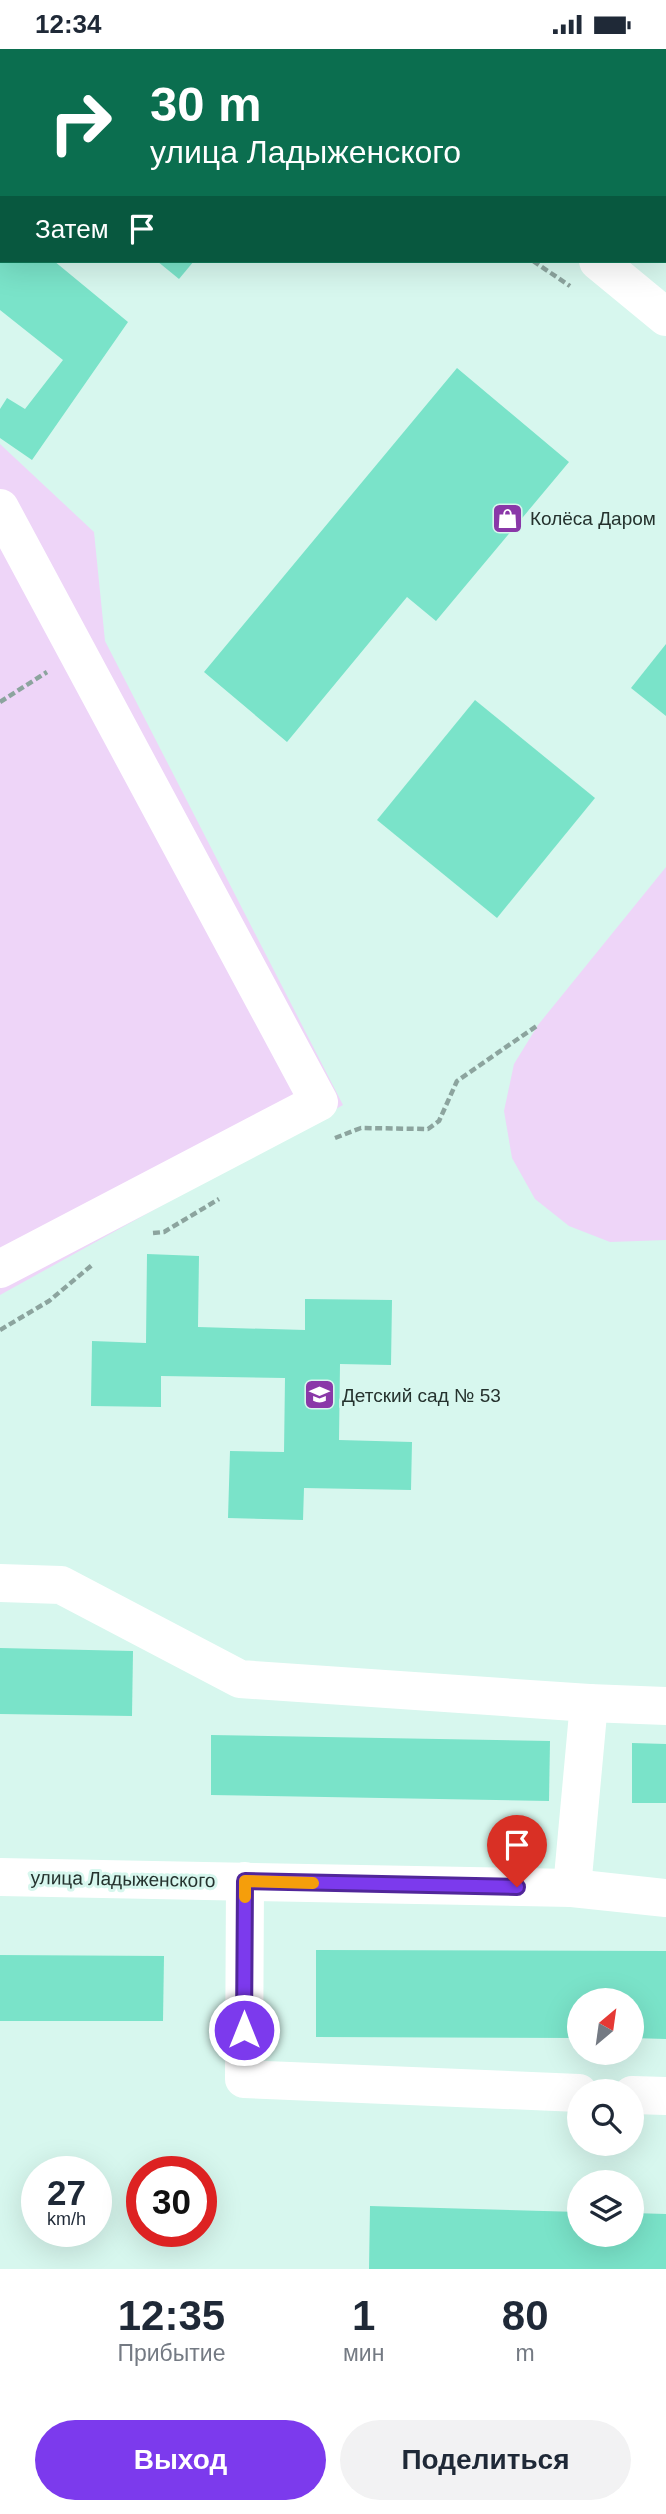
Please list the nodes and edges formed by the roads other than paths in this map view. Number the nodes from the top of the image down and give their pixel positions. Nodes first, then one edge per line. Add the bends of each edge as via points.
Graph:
1 (600, 263) edge
2 (666, 317) edge
3 (0, 508) edge
4 (0, 1269) edge
5 (0, 1583) edge
6 (589, 1703) junction
7 (666, 1706) edge
8 (0, 1877) edge
9 (245, 1881) junction
10 (572, 1888) junction
11 (666, 1898) edge
12 (567, 2092) edge
13 (644, 2096) edge
14 (666, 2097) edge

1 - 2 street
3 - 4 street via 319,1103
5 - 6 street via 61,1585 240,1679
6 - 7 street
6 - 10 street
8 - 9 street, улица Ладыженского
9 - 10 street, улица Ладыженского
9 - 12 street via 244,2079
10 - 11 street, улица Ладыженского
13 - 14 street

